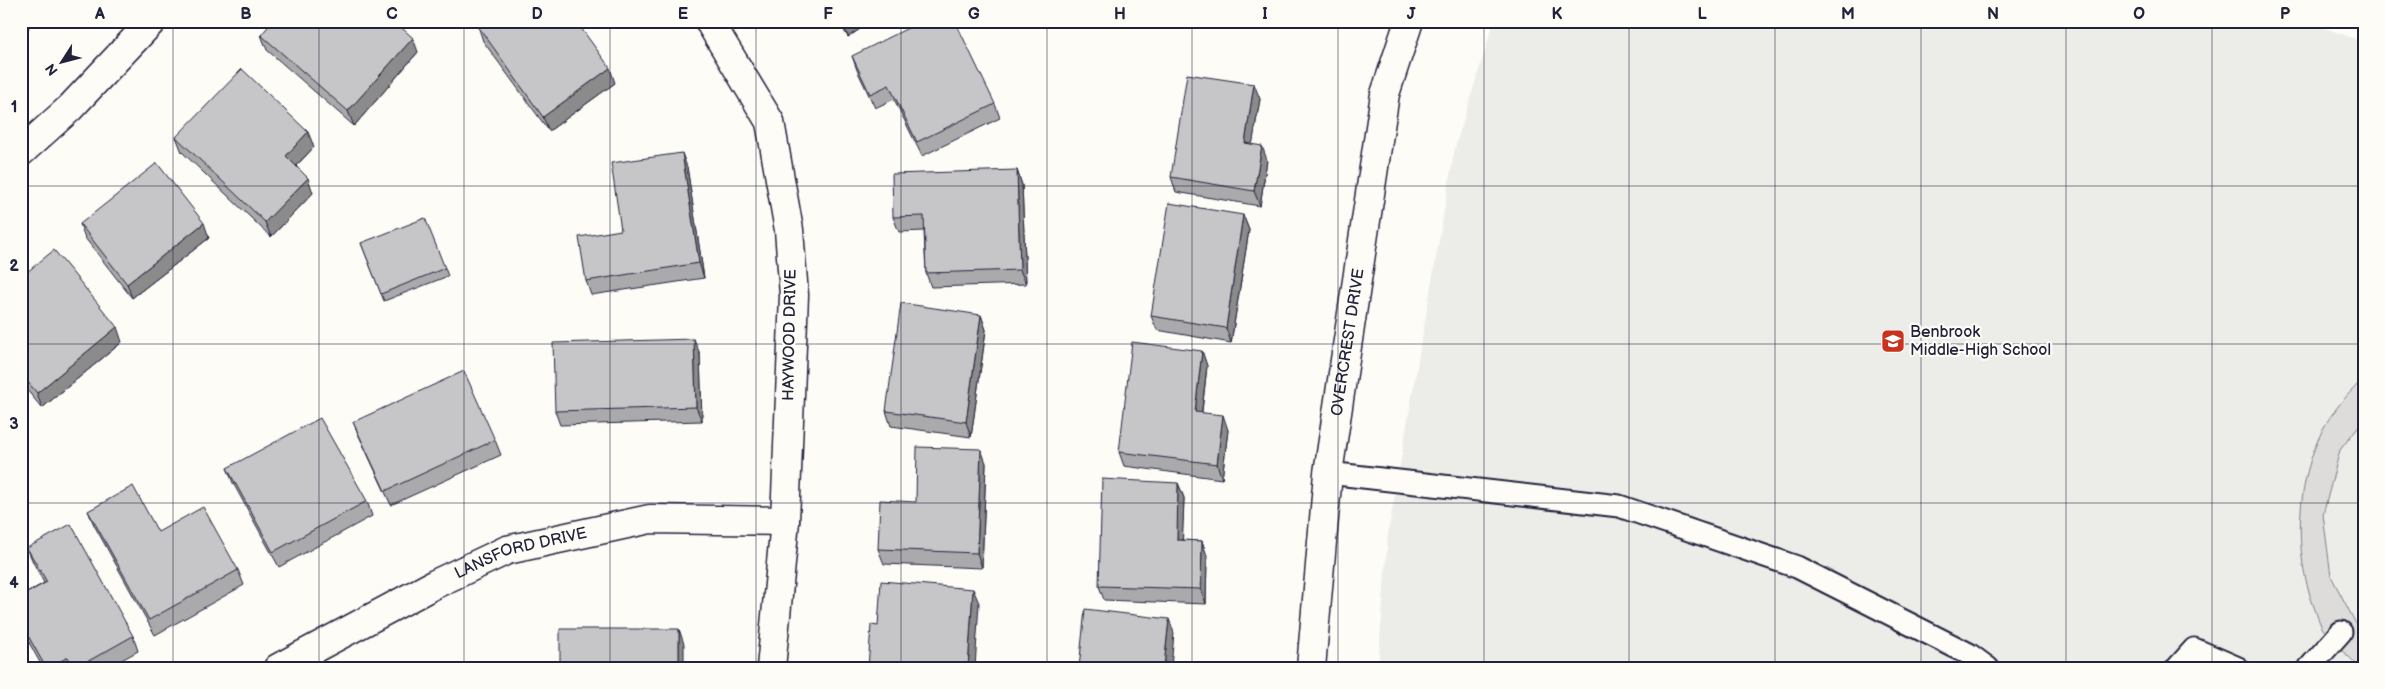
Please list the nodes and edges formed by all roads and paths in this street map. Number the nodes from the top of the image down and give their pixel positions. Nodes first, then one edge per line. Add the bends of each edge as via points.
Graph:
1 (152, 21) edge
2 (709, 21) edge
3 (1409, 21) edge
4 (21, 152) edge
5 (1328, 473) junction
6 (785, 522) junction
7 (2341, 632) dead end
8 (278, 668) edge
9 (771, 668) edge
10 (1311, 668) edge
11 (1988, 668) edge
12 (2177, 668) edge
13 (2238, 668) edge
14 (2309, 668) edge

1 - 4 street via 70,108
2 - 6 street, HAYWOOD DRIVE via 770,122 790,230 794,295
3 - 5 street, OVERCREST DRIVE via 1385,94
5 - 10 street, OVERCREST DRIVE
5 - 11 lane via 1619,506 1797,567 1969,654
6 - 8 street, LANSFORD DRIVE via 650,519 507,550 435,584
6 - 9 street, HAYWOOD DRIVE
7 - 14 lane
12 - 13 lane via 2194,649

